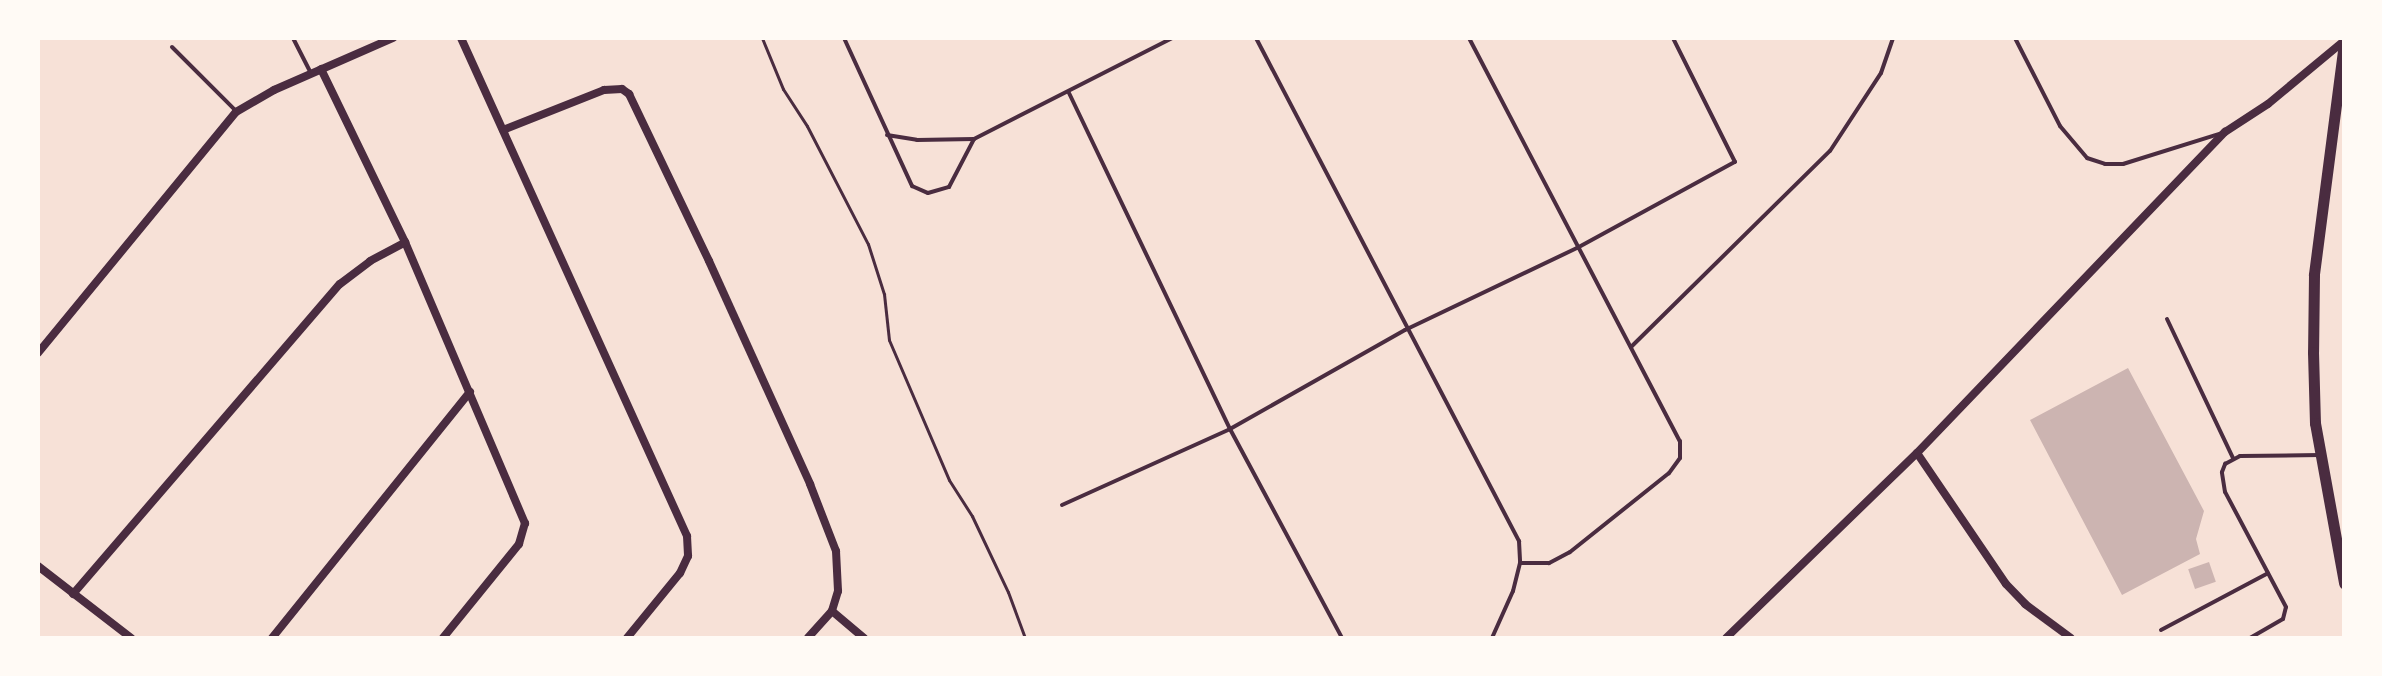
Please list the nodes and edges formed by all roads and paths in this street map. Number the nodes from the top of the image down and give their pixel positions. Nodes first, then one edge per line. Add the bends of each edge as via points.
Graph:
1 (293, 38) edge
2 (393, 38) edge
3 (461, 38) edge
4 (762, 38) edge
5 (844, 38) edge
6 (1172, 38) edge
7 (1256, 38) edge
8 (1469, 38) edge
9 (1673, 38) edge
10 (1893, 38) edge
11 (2015, 38) edge
12 (2344, 42) edge
13 (172, 47) dead end
14 (321, 69) junction
15 (311, 73) junction
16 (1069, 93) junction
17 (236, 112) junction
18 (503, 130) junction
19 (2225, 132) junction
20 (887, 135) junction
21 (974, 139) junction
22 (405, 242) junction
23 (1577, 248) junction
24 (2167, 319) dead end
25 (1405, 330) junction
26 (1631, 347) junction
27 (38, 353) edge
28 (470, 392) junction
29 (1230, 429) junction
30 (1917, 453) junction
31 (2322, 455) junction
32 (2233, 458) junction
33 (1062, 505) dead end
34 (1520, 563) junction
35 (38, 566) edge
36 (2268, 572) junction
37 (2344, 583) edge
38 (73, 594) junction
39 (832, 611) junction
40 (2161, 630) dead end
41 (131, 638) edge
42 (272, 638) edge
43 (443, 638) edge
44 (627, 638) edge
45 (808, 638) edge
46 (864, 638) edge
47 (1025, 638) edge
48 (1342, 638) edge
49 (1492, 638) edge
50 (1726, 638) edge
51 (2071, 638) edge
52 (2250, 638) edge

1 - 15 lane
2 - 14 street
3 - 18 street
4 - 47 path via 783,89 868,244 884,294 889,340
5 - 20 lane
6 - 16 lane
7 - 25 lane
8 - 23 lane
9 - 23 lane via 1735,162
10 - 26 lane via 1881,73 1830,151
11 - 19 lane via 2060,126 2087,158 2123,164
12 - 19 street
12 - 31 main road via 2314,275 2315,423
13 - 17 lane
14 - 15 street
14 - 22 street
15 - 17 street
16 - 21 lane
16 - 29 lane
17 - 27 street
18 - 39 street via 604,90 629,94 826,522 839,573
18 - 44 street via 687,536 688,556 680,573
19 - 30 street
20 - 21 lane
20 - 21 lane via 912,186 928,193 949,187
22 - 28 street
22 - 38 street via 340,284
23 - 25 lane
23 - 26 lane
24 - 32 lane
25 - 29 lane
25 - 34 lane via 1519,541
26 - 34 lane via 1676,430 1680,458 1669,473 1570,552 1549,563
28 - 42 street
28 - 43 street via 525,523 519,544
29 - 33 lane
29 - 48 lane
30 - 50 street
30 - 51 street via 2006,584
31 - 32 lane
31 - 37 main road
32 - 36 lane via 2222,472 2225,492
34 - 49 lane
35 - 38 street
36 - 40 lane
36 - 52 lane via 2286,614
38 - 41 street
39 - 45 street
39 - 46 street

